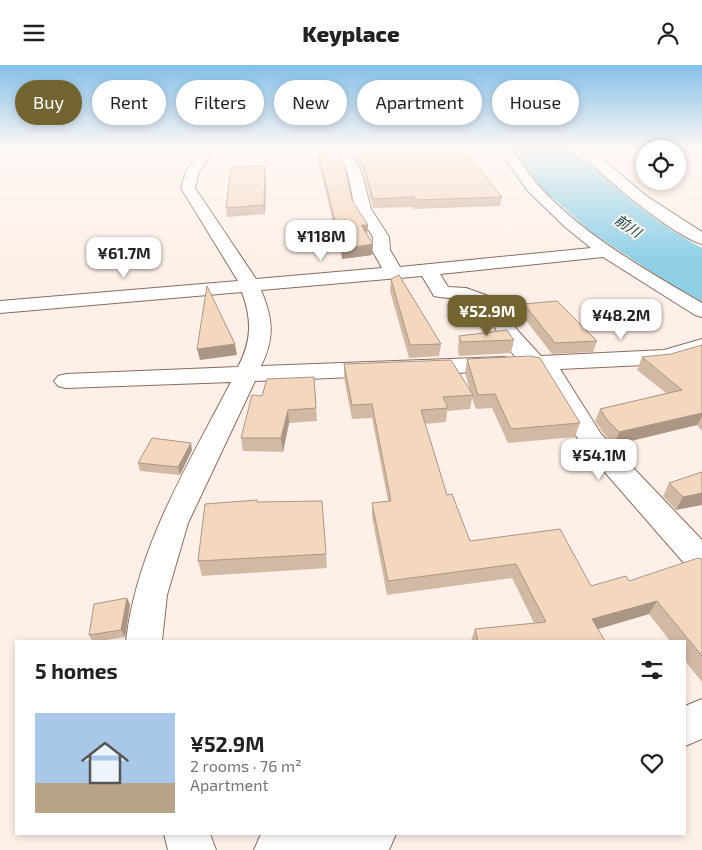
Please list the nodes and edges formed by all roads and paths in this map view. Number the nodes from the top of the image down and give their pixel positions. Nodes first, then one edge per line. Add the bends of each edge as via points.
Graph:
1 (188, 186) edge
2 (358, 186) edge
3 (531, 186) edge
4 (624, 186) edge
5 (702, 239) edge
6 (608, 251) junction
7 (426, 269) junction
8 (394, 273) junction
9 (251, 285) junction
10 (0, 307) edge
11 (702, 311) edge
12 (702, 347) edge
13 (539, 362) junction
14 (246, 372) junction
15 (66, 381) dead end
16 (702, 561) edge
17 (144, 640) edge
18 (702, 719) edge
19 (686, 726) edge
20 (187, 835) edge
21 (367, 835) edge
22 (192, 850) edge
23 (278, 850) edge

1 - 9 street
2 - 8 street via 363,209 381,237 381,250
3 - 6 street
4 - 5 street
6 - 7 street
6 - 11 street
7 - 8 street
7 - 13 street via 441,292 466,294 484,301
8 - 9 street
9 - 10 street
9 - 14 street via 262,331 259,348
12 - 13 street via 664,357
13 - 14 street
13 - 16 street via 591,440
14 - 15 street
14 - 17 street via 174,523 150,595
18 - 19 street
20 - 22 street
21 - 23 street

